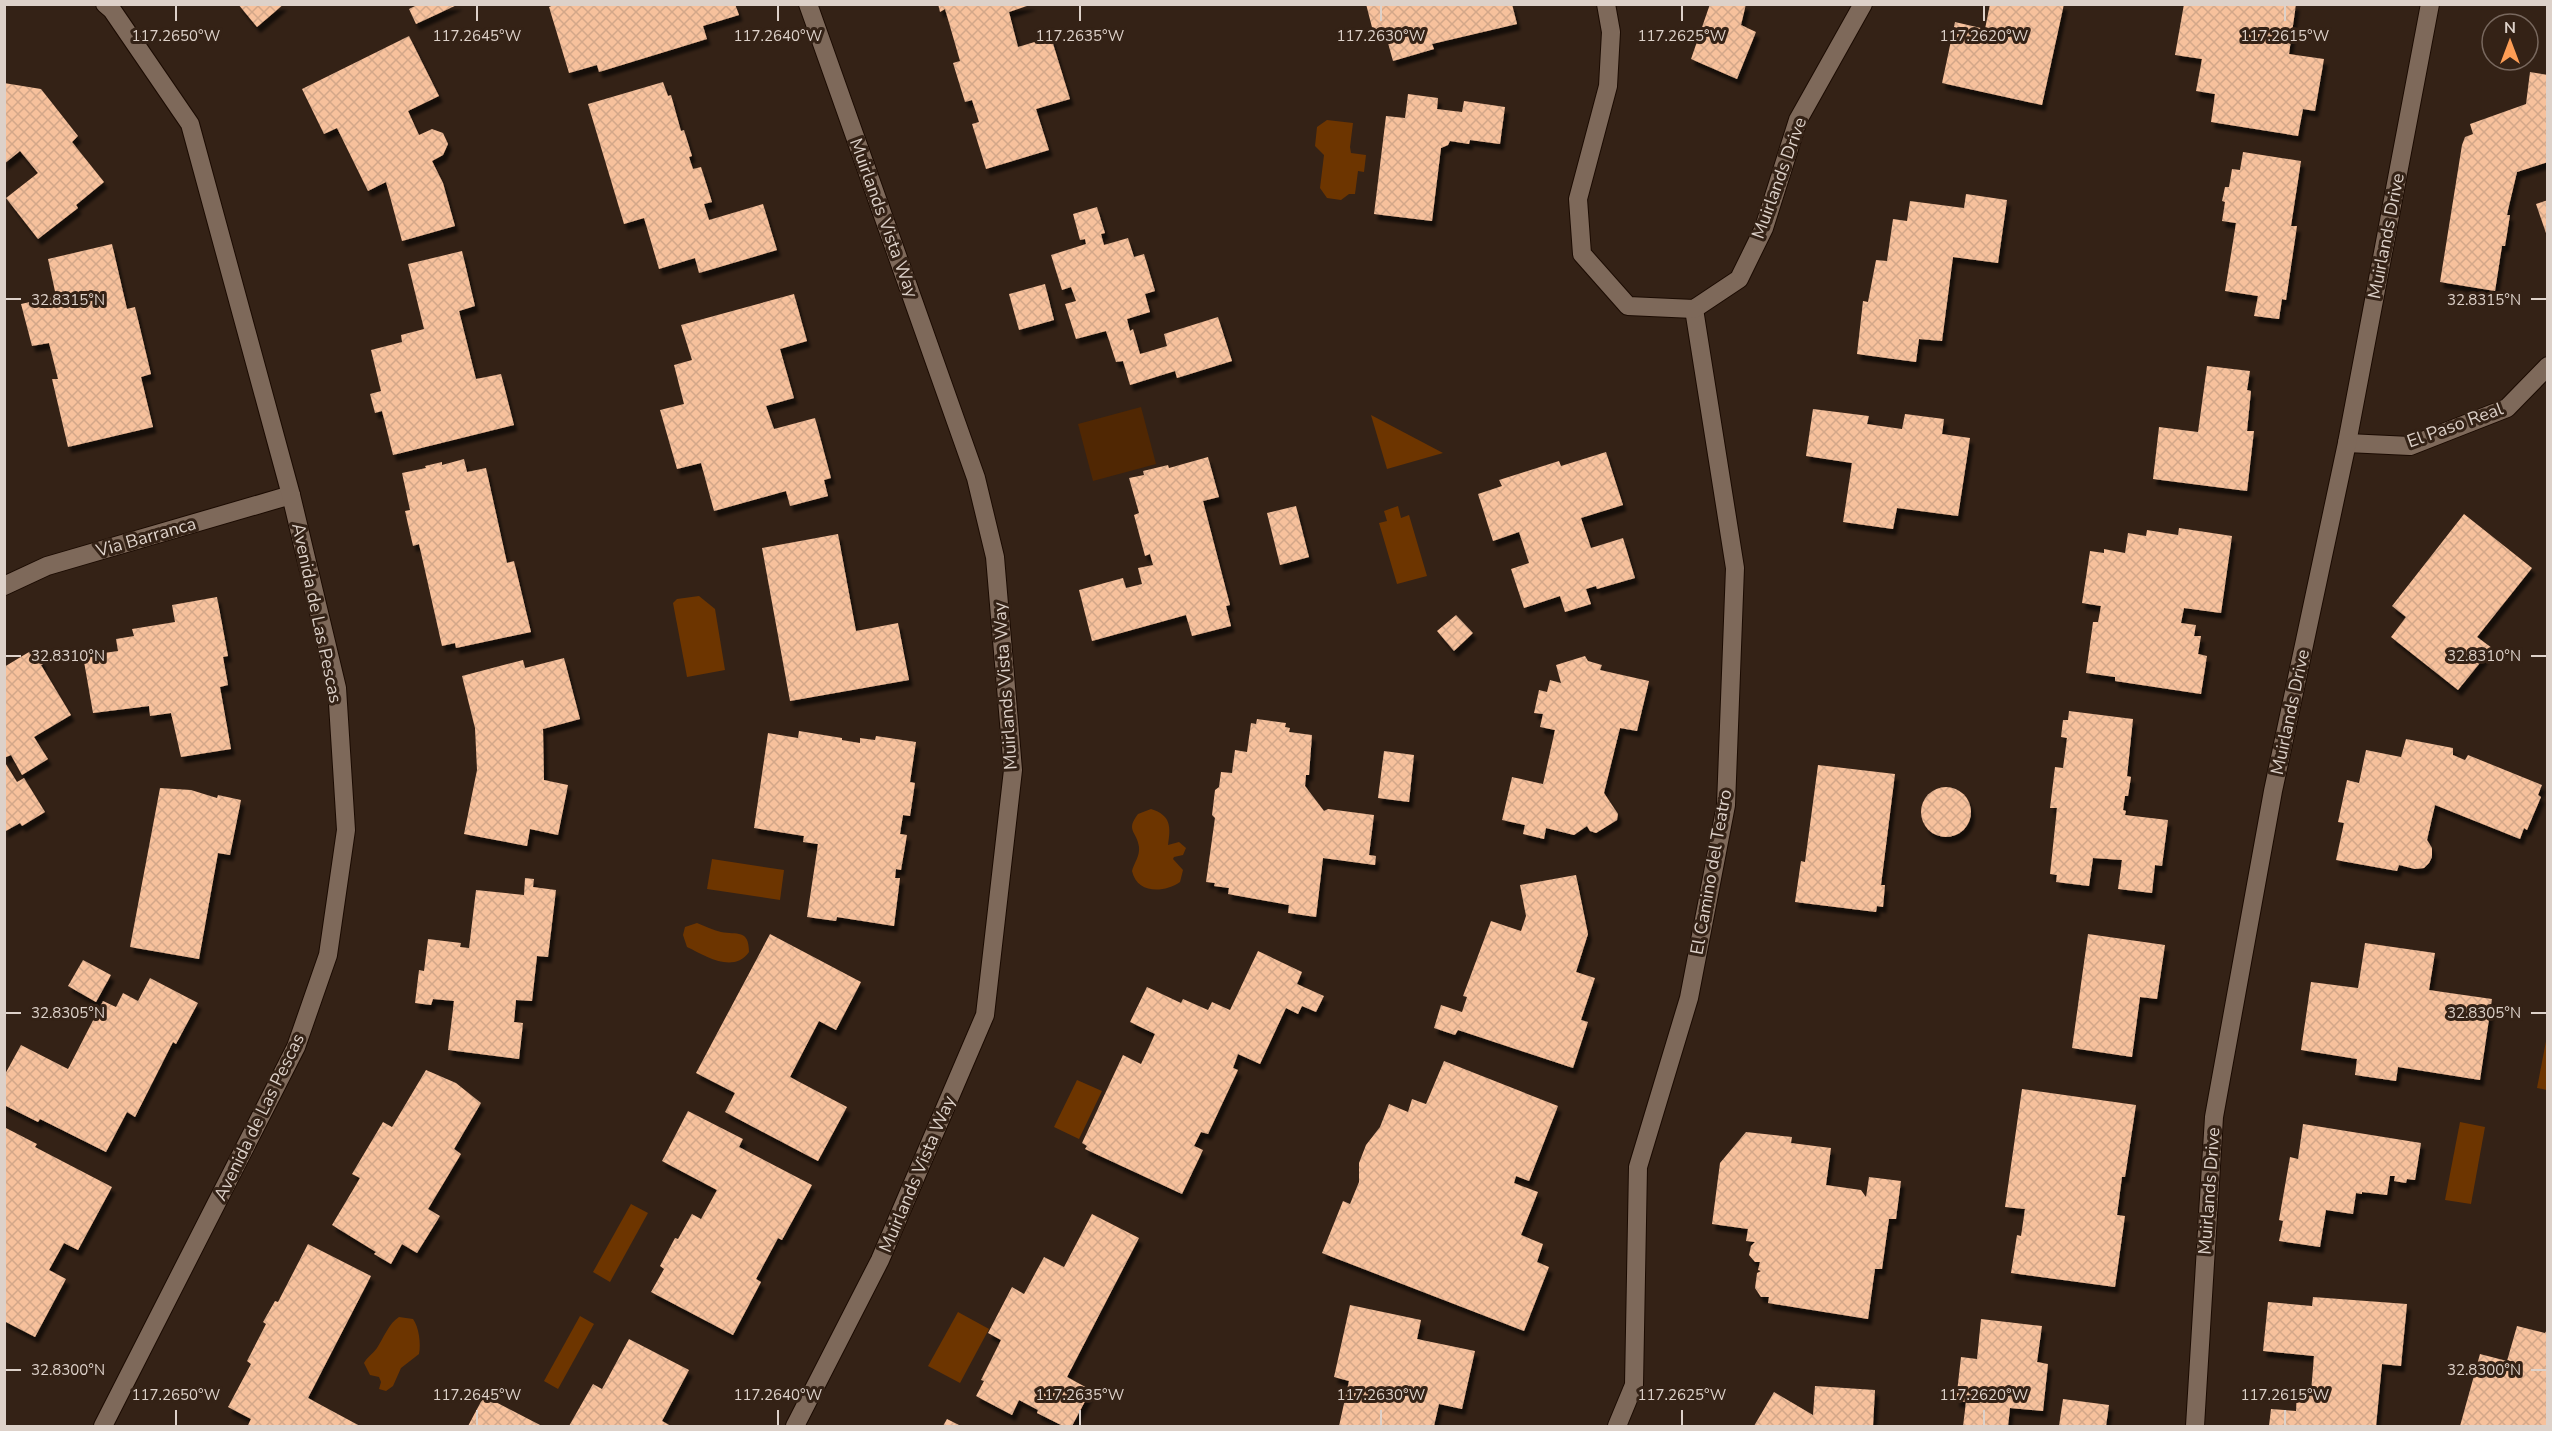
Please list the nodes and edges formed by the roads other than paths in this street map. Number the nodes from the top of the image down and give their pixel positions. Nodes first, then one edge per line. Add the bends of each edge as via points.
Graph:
1 (105, 4) edge
2 (808, 4) edge
3 (1606, 4) edge
4 (1863, 4) edge
5 (2430, 4) edge
6 (1694, 309) junction
7 (2547, 366) edge
8 (2347, 443) junction
9 (291, 495) junction
10 (4, 586) edge
11 (103, 1426) edge
12 (795, 1426) edge
13 (1617, 1426) edge
14 (2195, 1426) edge

1 - 9 street, Avenida de Las Pescas via 190,124
2 - 12 street, Muirlands Vista Way via 976,478 995,557 1013,770 985,1015 880,1260
3 - 6 street via 1611,32 1608,86 1578,199 1582,254 1628,306
4 - 6 street, Muirlands Drive via 1798,120 1764,228 1739,279
5 - 8 street, Muirlands Drive
6 - 13 street, El Camino del Teatro via 1735,568 1726,805 1689,998 1638,1167 1634,1385
7 - 8 street, El Paso Real via 2507,408 2410,446
8 - 14 street, Muirlands Drive via 2273,791 2214,1117
9 - 10 street, Via Barranca via 47,566
9 - 11 street, Avenida de Las Pescas via 337,688 346,830 328,955 296,1047

